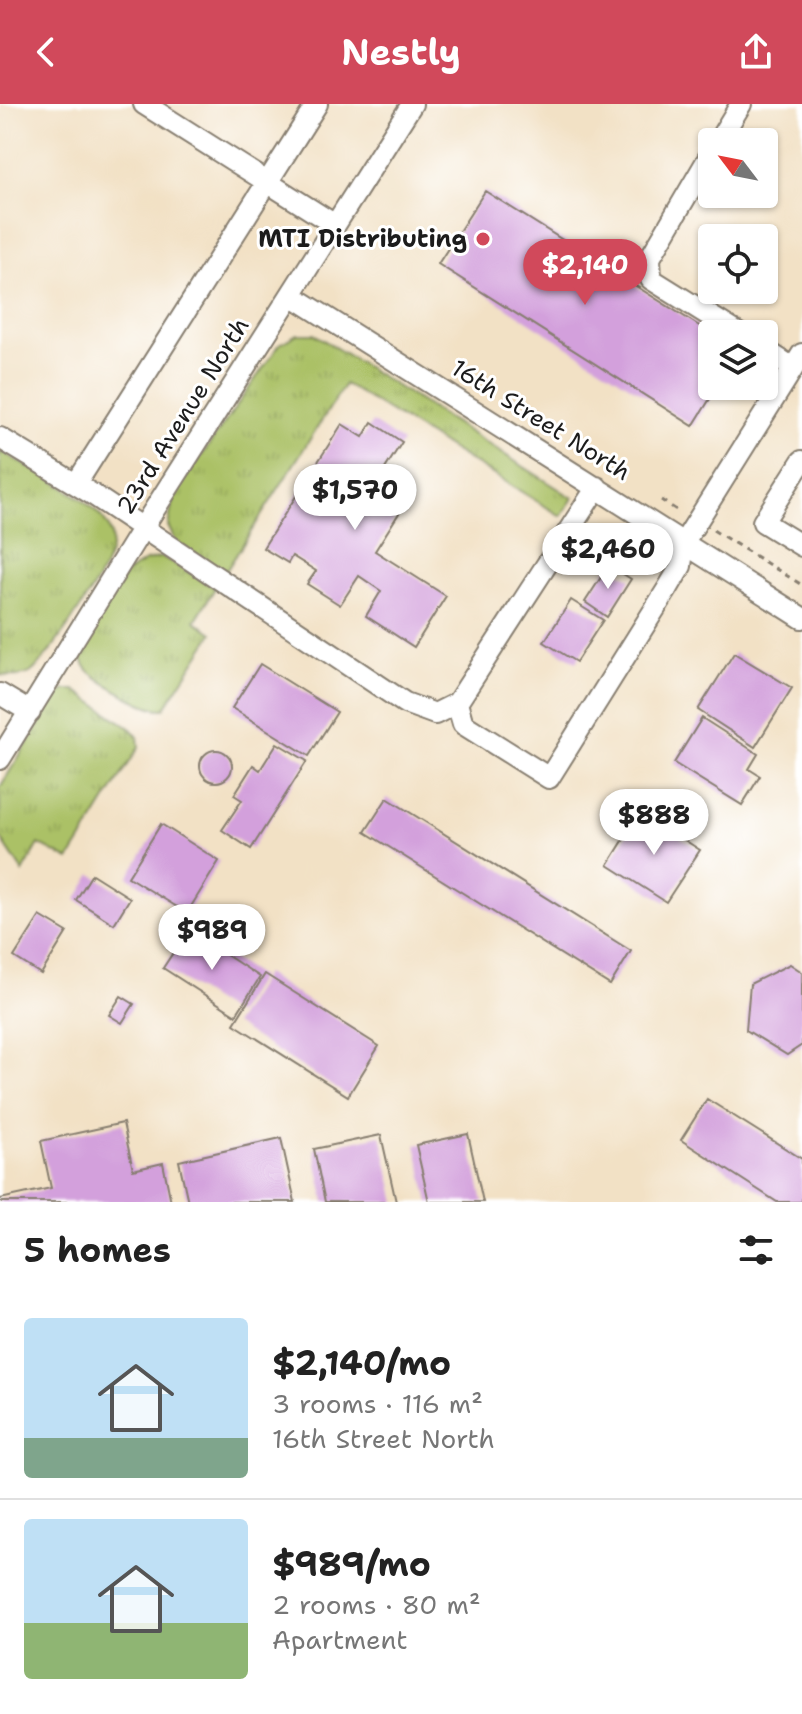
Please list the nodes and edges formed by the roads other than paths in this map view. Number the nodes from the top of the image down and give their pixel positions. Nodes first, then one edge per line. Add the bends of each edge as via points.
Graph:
1 (144, 104) edge
2 (317, 104) edge
3 (412, 104) edge
4 (741, 104) edge
5 (726, 128) edge
6 (698, 176) edge
7 (268, 182) junction
8 (335, 225) junction
9 (291, 295) junction
10 (717, 320) edge
11 (778, 354) edge
12 (798, 361) edge
13 (0, 438) edge
14 (802, 461) edge
15 (76, 484) junction
16 (597, 487) junction
17 (142, 529) junction
18 (684, 542) junction
19 (802, 546) edge
20 (802, 618) edge
21 (0, 694) edge
22 (457, 703) junction
23 (30, 712) junction
24 (0, 759) edge

1 - 7 street
2 - 7 street
3 - 8 street, 23rd Avenue North
4 - 5 street
6 - 10 street via 650,258 651,279
7 - 8 street
7 - 15 street
8 - 9 street, 23rd Avenue North
9 - 16 street, 16th Street North
9 - 17 street, 23rd Avenue North
11 - 12 street
12 - 18 street
13 - 15 street
14 - 19 street via 763,522
15 - 17 street
16 - 18 street, 16th Street North
16 - 22 street
17 - 22 street via 405,703 435,714
17 - 23 street, 23rd Avenue North
18 - 20 street, 16th Street North
18 - 22 street via 681,566 549,778 463,724
21 - 23 street
23 - 24 street, 23rd Avenue North

